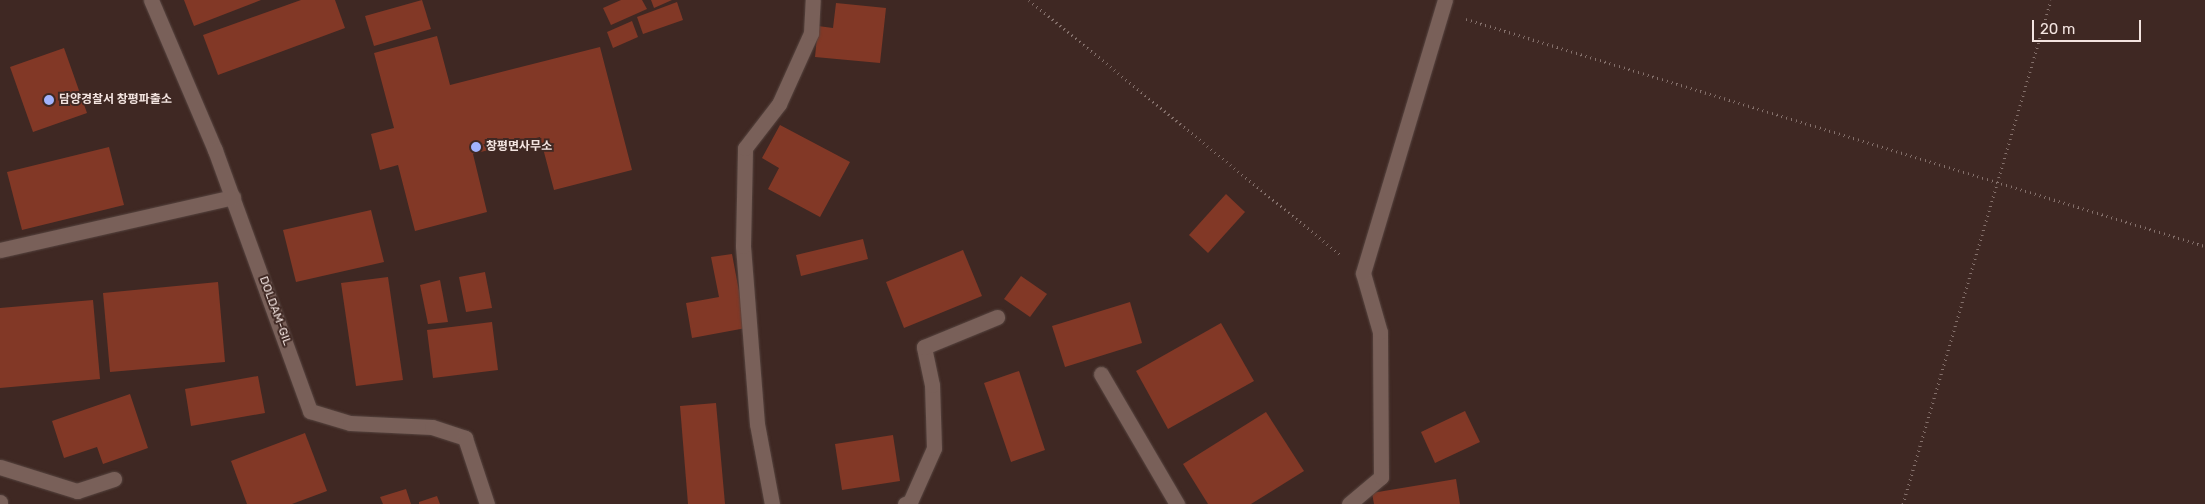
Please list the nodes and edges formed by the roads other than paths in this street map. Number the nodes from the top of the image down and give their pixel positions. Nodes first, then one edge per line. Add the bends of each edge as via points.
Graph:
1 (151, 0) edge
2 (813, 0) edge
3 (1443, 6) edge
4 (232, 197) junction
5 (0, 250) edge
6 (997, 317) dead end
7 (1101, 374) dead end
8 (0, 467) edge
9 (114, 479) dead end
10 (487, 504) edge
11 (772, 504) edge
12 (905, 504) edge
13 (1177, 504) edge
14 (1349, 504) edge

1 - 4 street, DOLDAM-GIL
2 - 11 street via 811,33 780,104 745,148 743,246 757,424
3 - 14 street via 1363,273 1380,332 1381,478
4 - 5 street
4 - 10 street, DOLDAM-GIL via 310,411 350,423 432,427 465,438
6 - 12 street via 924,347 932,385 934,448 910,502
7 - 13 street
8 - 9 street via 77,491

